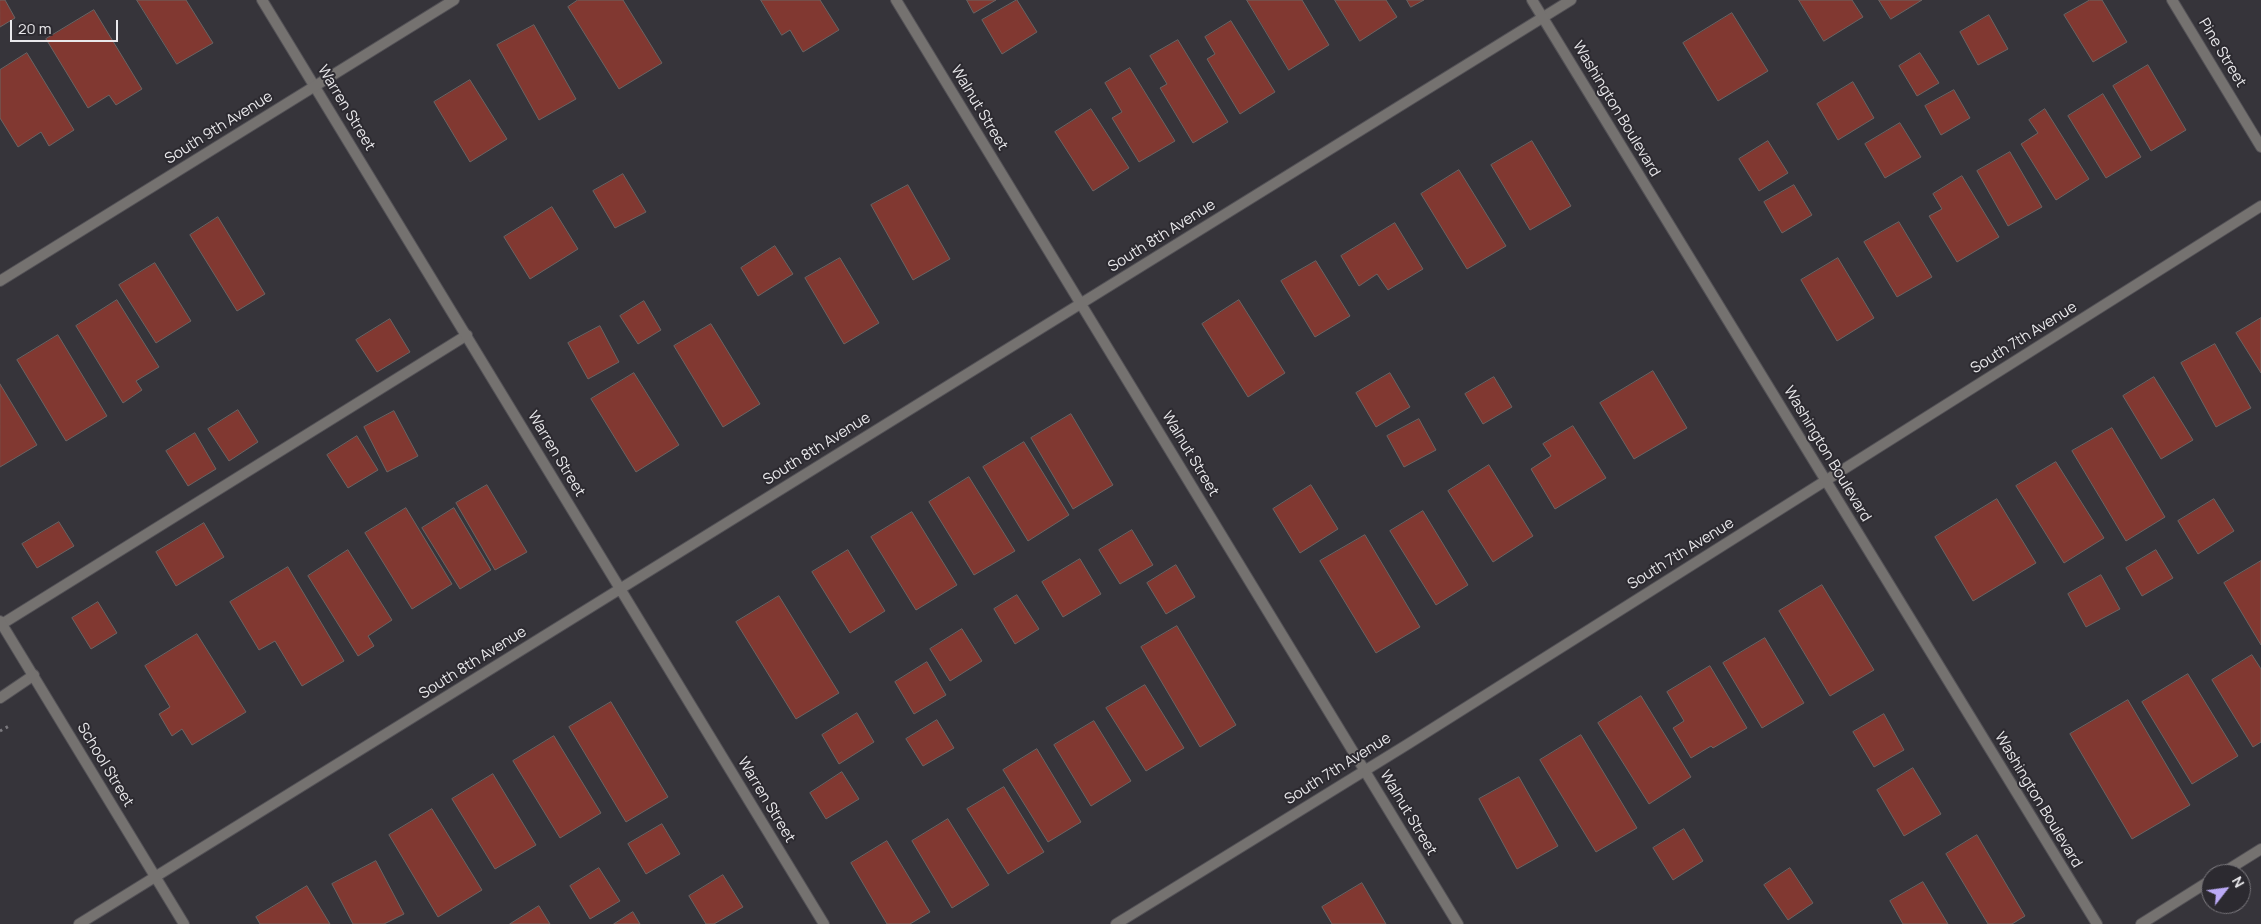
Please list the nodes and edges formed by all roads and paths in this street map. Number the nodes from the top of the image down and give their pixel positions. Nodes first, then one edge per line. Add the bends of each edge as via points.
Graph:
1 (262, 0) edge
2 (454, 0) edge
3 (896, 0) edge
4 (1532, 0) edge
5 (1572, 0) edge
6 (2172, 0) edge
7 (1543, 18) junction
8 (316, 86) junction
9 (2261, 147) edge
10 (2261, 206) edge
11 (0, 281) edge
12 (1080, 304) junction
13 (467, 335) junction
14 (1826, 481) junction
15 (620, 589) junction
16 (1, 623) edge
17 (34, 676) junction
18 (0, 698) edge
19 (9, 726) dead end
20 (0, 731) edge
21 (1364, 771) junction
22 (2261, 849) edge
23 (2237, 864) edge
24 (155, 876) junction
25 (2201, 886) edge
26 (79, 924) edge
27 (184, 924) edge
28 (824, 924) edge
29 (1116, 924) edge
30 (1458, 924) edge
31 (2096, 924) edge
32 (2140, 924) edge

1 - 8 street, Warren Street
2 - 8 street, South 9th Avenue
3 - 12 street, Walnut Street
4 - 7 street, Washington Boulevard
5 - 7 street, South 8th Avenue
6 - 9 street, Pine Street
7 - 12 street, South 8th Avenue
7 - 14 street, Washington Boulevard
8 - 11 street, South 9th Avenue
8 - 13 street, Warren Street
10 - 14 street, South 7th Avenue
12 - 15 street, South 8th Avenue
12 - 21 street, Walnut Street
13 - 15 street, Warren Street
13 - 16 street
14 - 21 street, South 7th Avenue
14 - 31 street, Washington Boulevard
15 - 24 street, South 8th Avenue
15 - 28 street, Warren Street
16 - 17 street, School Street
17 - 18 street
17 - 24 street, School Street
19 - 20 path
21 - 29 street, South 7th Avenue
21 - 30 street, Walnut Street
22 - 23 street
24 - 26 street, South 8th Avenue
24 - 27 street, School Street
25 - 32 street

